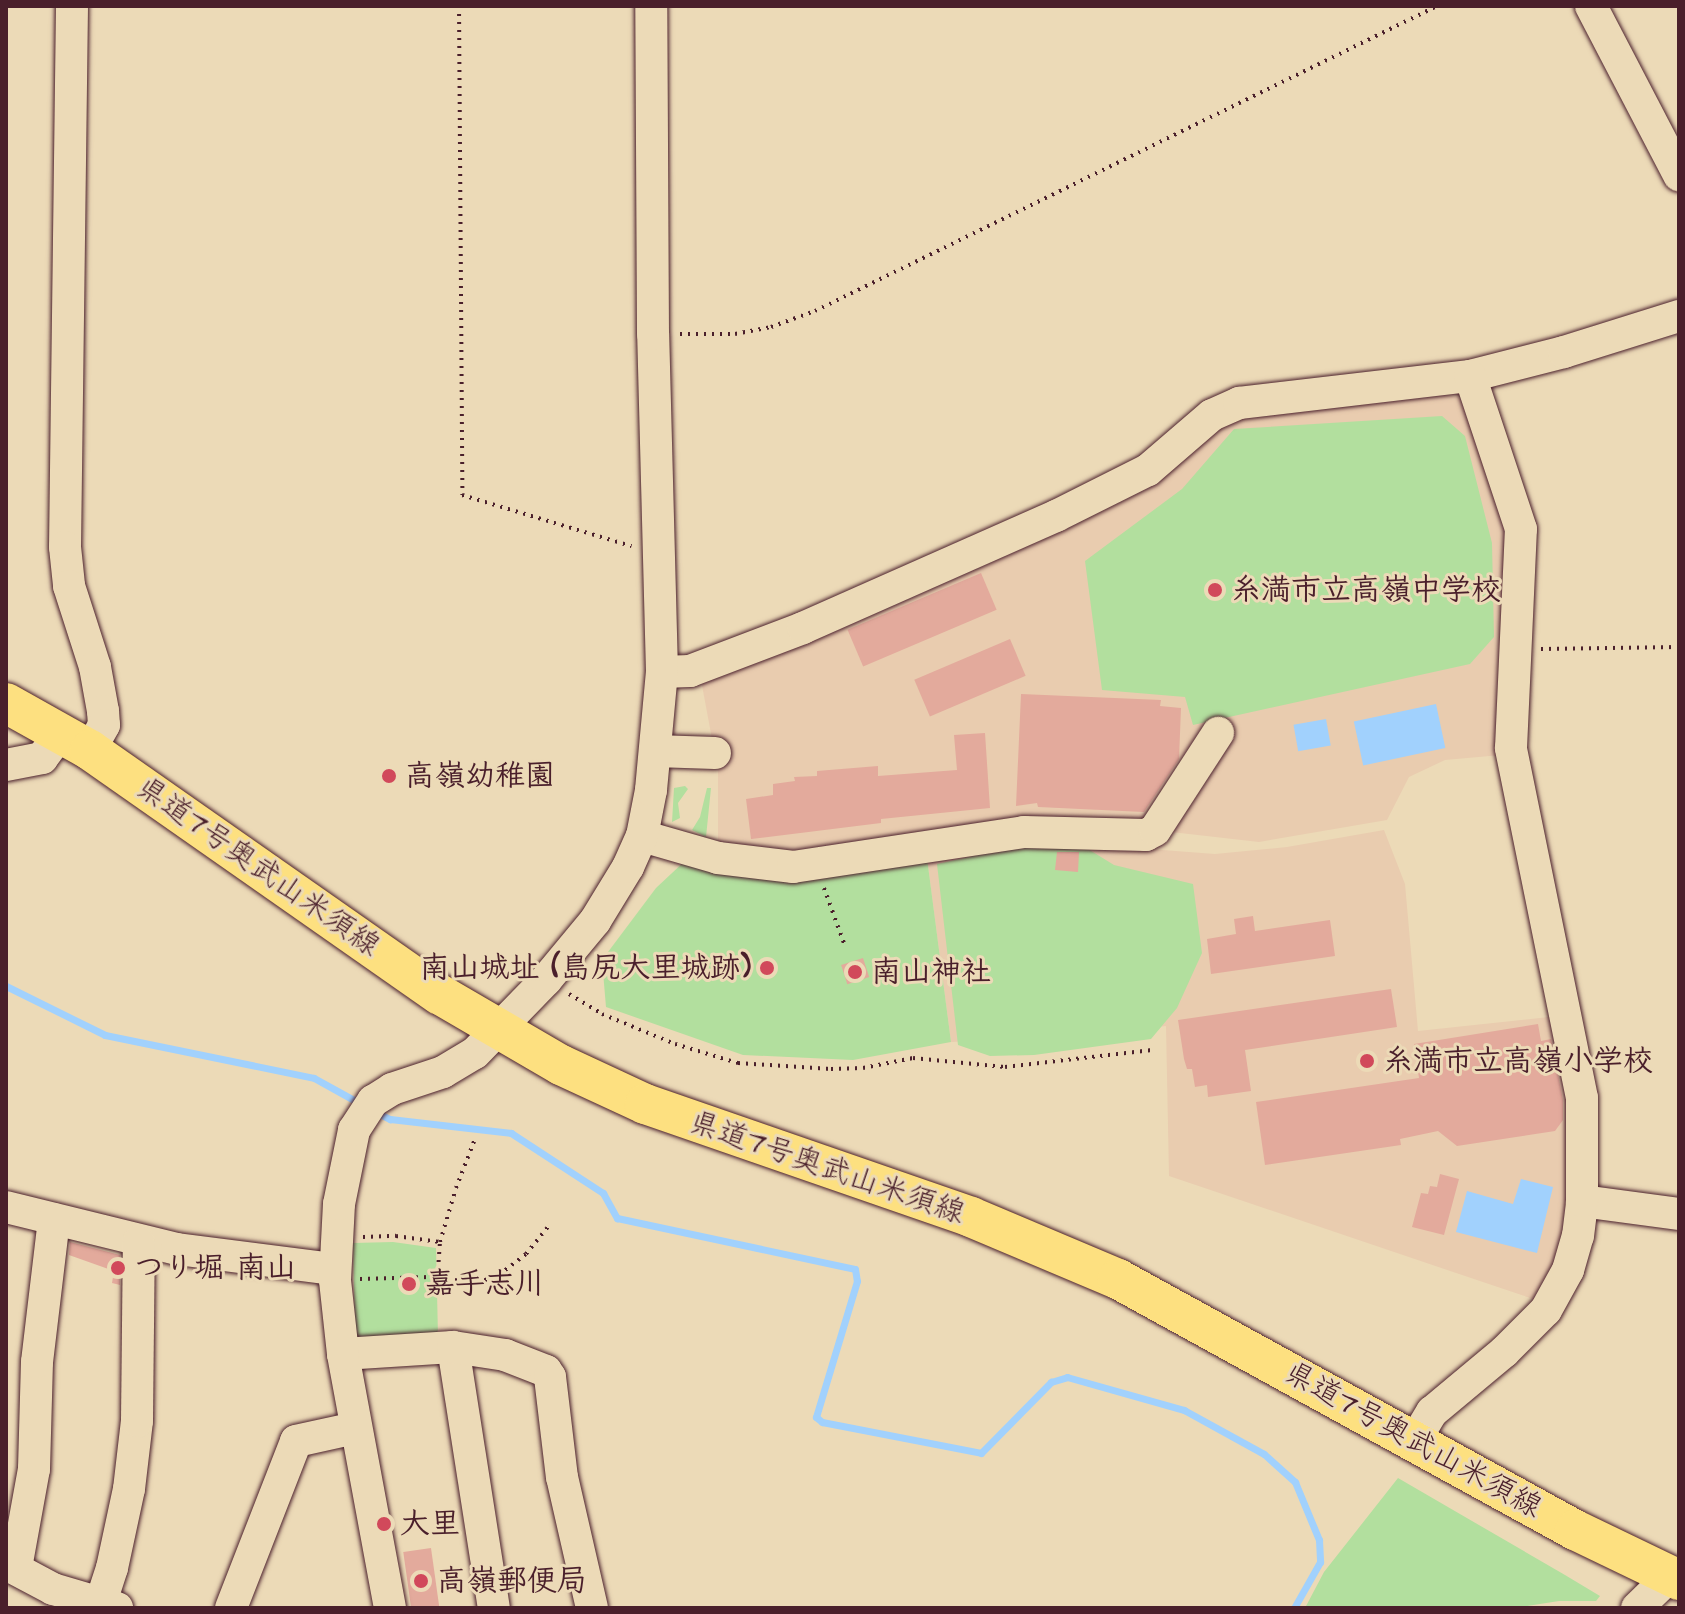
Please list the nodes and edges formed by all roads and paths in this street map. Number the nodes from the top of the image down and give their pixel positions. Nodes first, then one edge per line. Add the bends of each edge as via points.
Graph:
1 (72, 6) edge
2 (459, 6) edge
3 (651, 6) edge
4 (1437, 6) edge
5 (1591, 6) edge
6 (1679, 175) edge
7 (1679, 316) edge
8 (653, 334) junction
9 (1470, 376) junction
10 (658, 554) junction
11 (1679, 647) edge
12 (1517, 650) junction
13 (662, 672) junction
14 (6, 703) edge
15 (1218, 733) dead end
16 (76, 742) junction
17 (655, 751) junction
18 (715, 753) dead end
19 (6, 765) edge
20 (642, 836) junction
21 (825, 889) dead end
22 (845, 946) dead end
23 (560, 989) dead end
24 (497, 1030) junction
25 (1152, 1050) dead end
26 (475, 1139) dead end
27 (1582, 1201) junction
28 (6, 1207) edge
29 (1679, 1214) edge
30 (54, 1219) junction
31 (548, 1227) dead end
32 (139, 1242) junction
33 (440, 1242) junction
34 (335, 1263) junction
35 (431, 1277) junction
36 (453, 1347) junction
37 (343, 1354) junction
38 (355, 1428) junction
39 (1415, 1440) junction
40 (11, 1566) edge
41 (1674, 1579) edge
42 (105, 1607) edge
43 (231, 1608) edge
44 (390, 1608) edge
45 (494, 1608) edge
46 (592, 1608) edge
47 (1637, 1608) edge

1 - 16 street via 65,547 69,586 95,667 104,725
2 - 10 path via 462,495
3 - 8 street
4 - 8 path via 815,311 735,334
5 - 6 street
7 - 9 street
8 - 10 street
9 - 12 street via 1521,529
9 - 13 street via 1239,403 1212,415 1148,470 1056,516 803,628 690,671
10 - 13 street
11 - 12 path
12 - 27 street via 1511,748 1582,1098
13 - 17 street
14 - 16 main road, 県道7号奥武山米須線
15 - 20 street via 1155,830 1146,835 1024,832 793,867 718,858
16 - 19 street via 42,758
16 - 24 main road, 県道7号奥武山米須線
17 - 18 street
17 - 20 street
20 - 24 street via 595,921
21 - 22 path
23 - 25 path via 602,1014 738,1063 842,1069 913,1058 1005,1067
24 - 34 street via 460,1063 373,1101 354,1130 339,1204
24 - 39 main road, 県道7号奥武山米須線 via 645,1104 971,1217 1118,1279
26 - 33 path
27 - 29 street
27 - 39 street via 1568,1270 1546,1310 1432,1412
28 - 30 street
30 - 32 street
30 - 40 street via 37,1362 34,1469
31 - 35 path via 499,1275 477,1283
32 - 34 street via 221,1257
32 - 42 street via 137,1421
33 - 34 path via 396,1236
33 - 35 path via 438,1270
34 - 35 path
34 - 37 street
36 - 37 street
36 - 45 street
36 - 46 street via 533,1364 550,1377 562,1477
37 - 38 street
38 - 43 street via 296,1441
38 - 44 street
39 - 41 main road, 県道7号奥武山米須線
40 - 42 street via 53,1589
41 - 47 street

